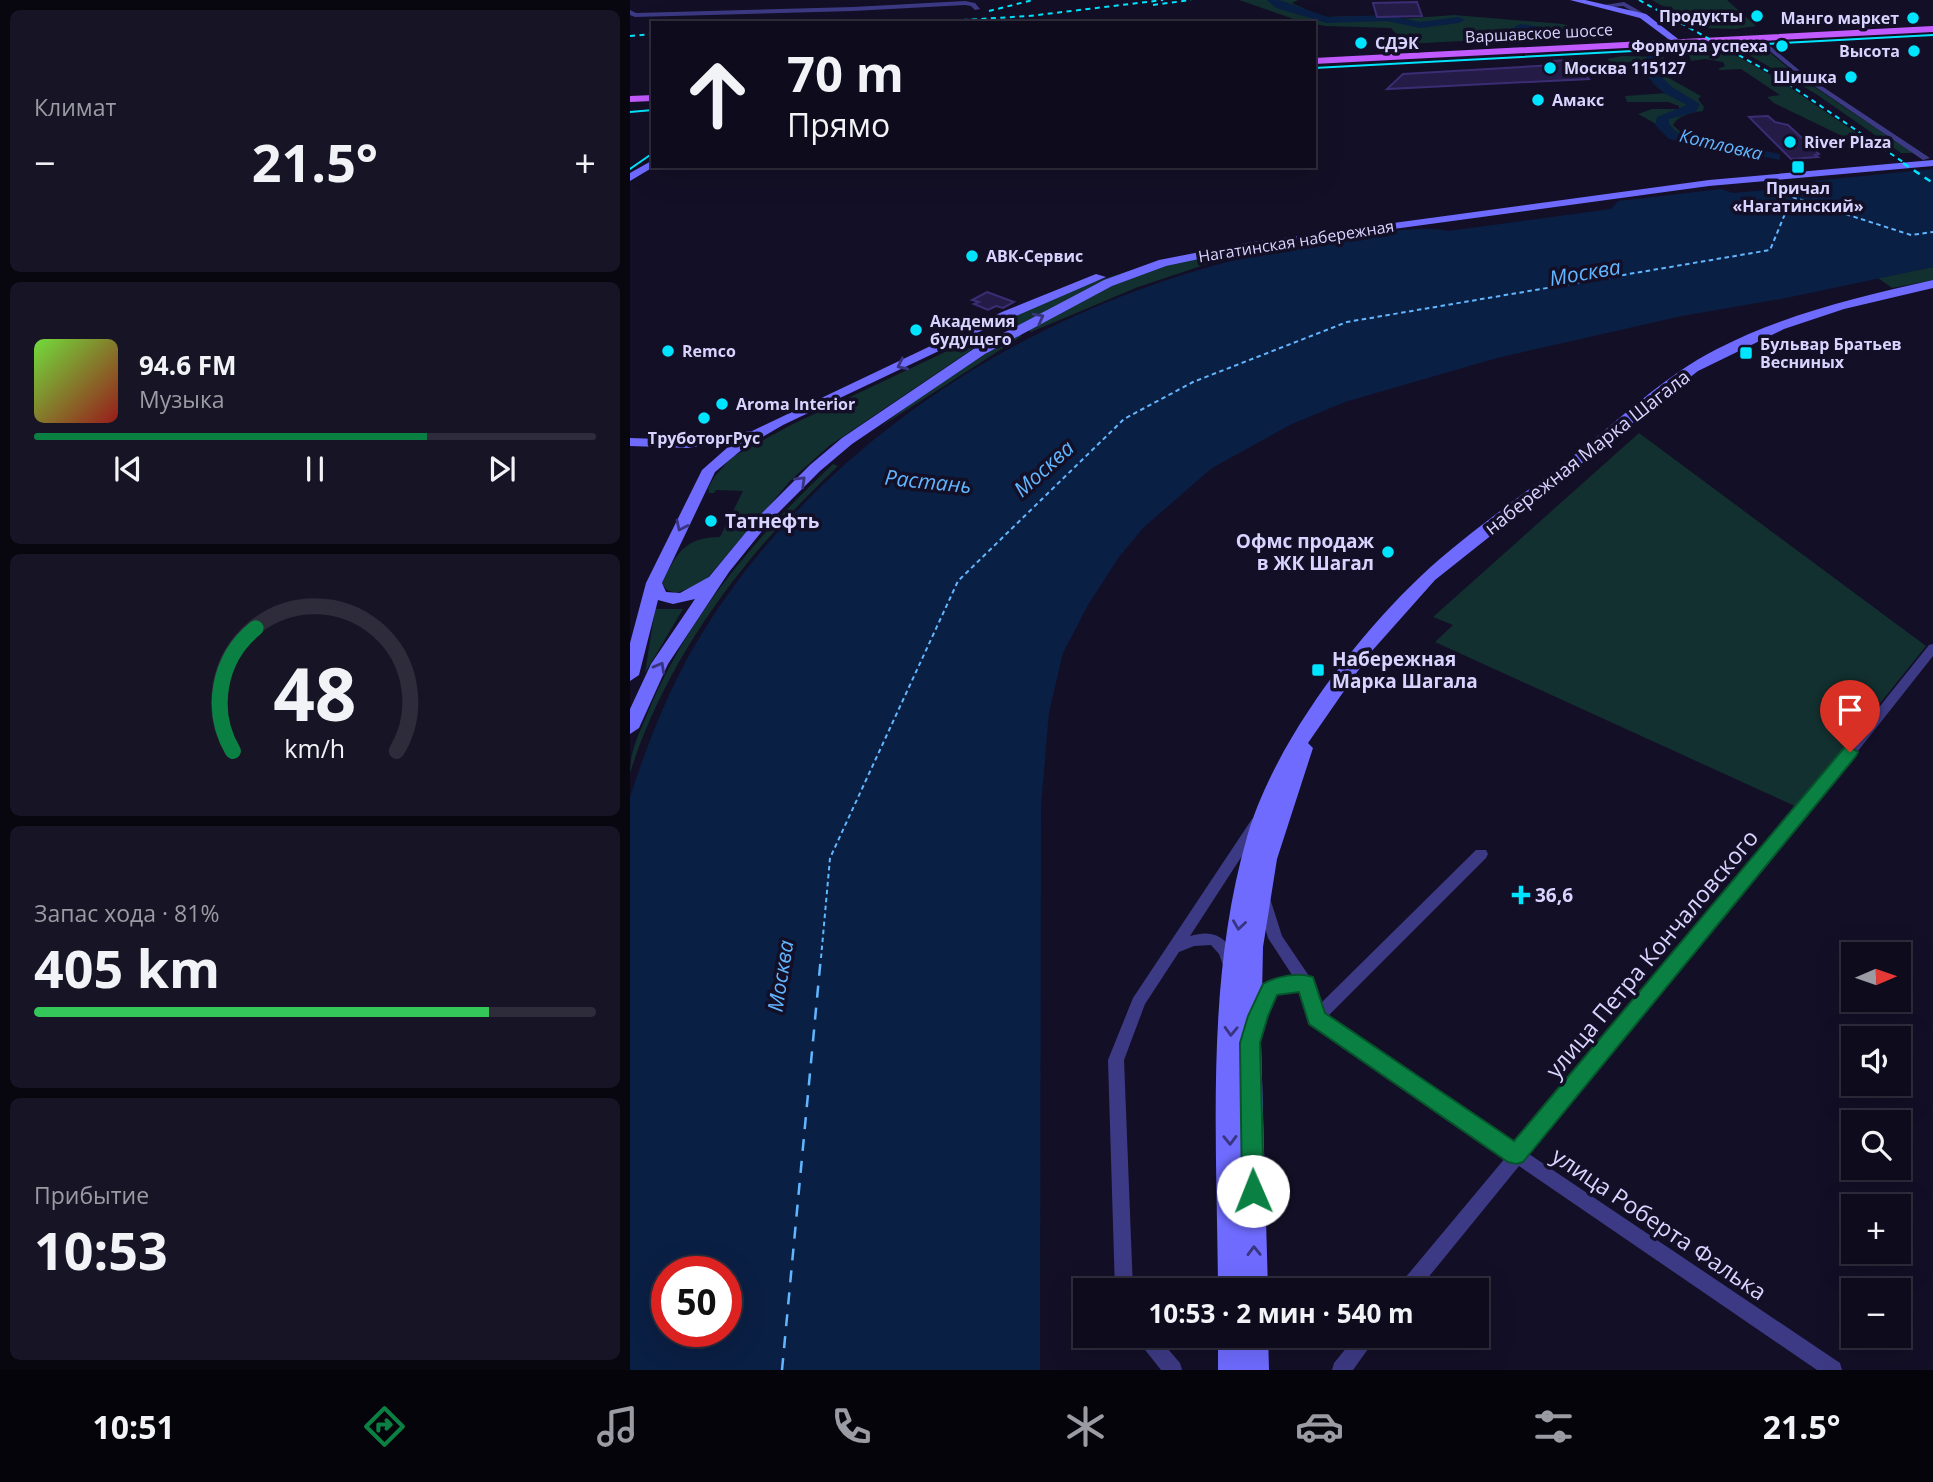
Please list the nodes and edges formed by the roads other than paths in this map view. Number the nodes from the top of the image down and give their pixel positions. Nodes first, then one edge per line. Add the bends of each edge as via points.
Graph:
1 (1574, 0) edge
2 (977, 9) dead end
3 (633, 13) edge
4 (1933, 27) edge
5 (1675, 39) junction
6 (1766, 40) junction
7 (1316, 56) edge
8 (1316, 61) edge
9 (651, 97) edge
10 (630, 99) edge
11 (651, 104) edge
12 (630, 106) edge
13 (1931, 160) edge
14 (1898, 163) junction
15 (651, 164) edge
16 (630, 178) edge
17 (1933, 284) edge
18 (950, 343) junction
19 (980, 351) junction
20 (782, 422) junction
21 (630, 442) edge
22 (671, 445) junction
23 (709, 470) junction
24 (723, 569) junction
25 (654, 583) junction
26 (1933, 648) edge
27 (630, 675) edge
28 (1311, 724) junction
29 (630, 728) edge
30 (1266, 811) junction
31 (1481, 854) dead end
32 (1262, 885) junction
33 (1177, 947) junction
34 (1306, 983) junction
35 (1233, 990) junction
36 (1316, 1018) junction
37 (1250, 1043) junction
38 (1516, 1155) junction
39 (1242, 1213) junction
40 (1124, 1278) edge
41 (1233, 1278) edge
42 (1253, 1278) edge
43 (1416, 1278) edge
44 (1155, 1348) edge
45 (1231, 1348) edge
46 (1255, 1348) edge
47 (1359, 1348) edge
48 (1173, 1370) edge
49 (1231, 1370) edge
50 (1256, 1370) edge
51 (1341, 1370) edge
52 (1833, 1370) edge

1 - 5 main road via 1648,18
2 - 3 street via 965,3
4 - 5 main road, Варшавское шоссе
4 - 6 main road, Варшавское шоссе
5 - 6 main road, Варшавское шоссе
5 - 7 main road, Варшавское шоссе
5 - 8 main road, Варшавское шоссе
6 - 13 street via 1803,76
9 - 10 main road
11 - 12 main road
13 - 14 main road
14 - 18 main road, Нагатинская набережная via 1670,184 1213,247 1070,287
19 -> 14 main road, Нагатинская набережная via 1108,283 1210,252 1702,184
15 - 16 main road
17 - 28 main road, набережная Марка Шагала via 1774,327 1681,377 1429,577 1362,648
18 - 19 main road via 977,340 983,344
18 -> 20 main road, Нагатинская набережная
24 -> 19 main road, Нагатинская набережная via 766,517 829,455
20 - 22 main road via 738,437
20 - 23 main road, Нагатинская набережная via 733,449
21 - 22 main road
22 - 23 main road via 705,452 711,460
23 -> 25 main road, Нагатинская набережная
24 - 25 main road via 696,593 679,599 659,595
29 -> 24 main road, Нагатинская набережная via 660,664
25 - 27 main road, Нагатинская набережная
26 - 38 street, улица Петра Кончаловского
28 - 30 main road, набережная Марка Шагала via 1280,774
28 - 32 main road, набережная Марка Шагала via 1278,820
30 - 33 street
30 -> 35 main road, набережная Марка Шагала via 1242,907
31 - 36 street
32 - 34 street via 1275,938
32 - 37 main road, набережная Марка Шагала via 1253,947
33 - 35 street via 1192,939 1214,940 1228,957
33 - 40 street via 1138,1002 1116,1060
34 - 36 street
34 - 37 street via 1270,990
35 -> 39 main road, набережная Марка Шагала via 1229,1099
36 - 38 street, улица Роберта Фалька
37 - 39 main road, набережная Марка Шагала
38 - 43 street, улица Петра Кончаловского
38 - 52 street, улица Роберта Фалька
39 - 41 main road
42 -> 39 main road
44 - 48 street
45 - 49 main road
46 - 50 main road
47 - 51 street

